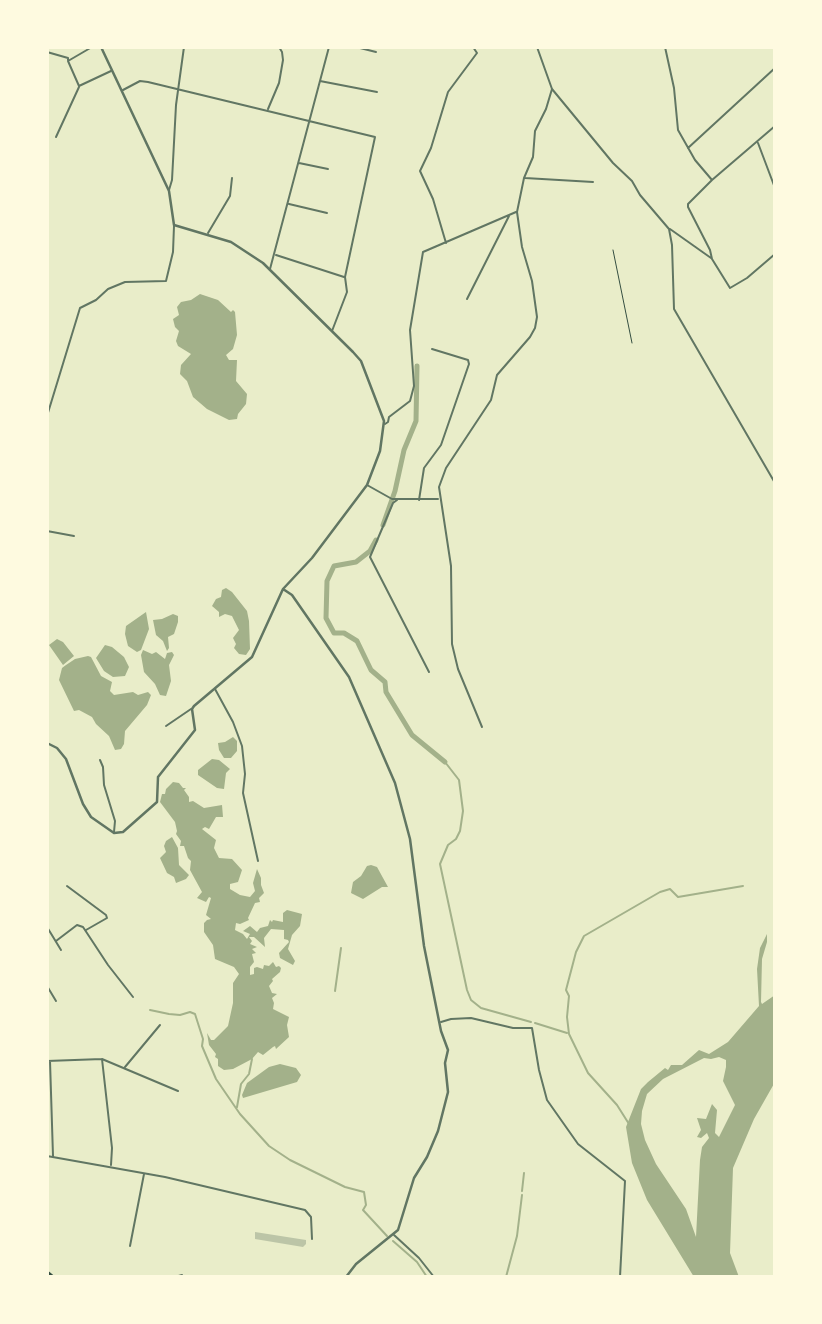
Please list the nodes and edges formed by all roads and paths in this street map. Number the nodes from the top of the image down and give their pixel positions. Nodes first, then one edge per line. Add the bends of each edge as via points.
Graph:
1 (92, 47) edge
2 (101, 47) edge
3 (184, 47) edge
4 (279, 47) edge
5 (329, 47) edge
6 (356, 47) edge
7 (473, 47) edge
8 (537, 47) edge
9 (665, 47) edge
10 (376, 51) dead end
11 (47, 52) edge
12 (68, 61) junction
13 (775, 68) edge
14 (112, 71) junction
15 (319, 80) junction
16 (79, 86) junction
17 (178, 88) junction
18 (552, 89) junction
19 (122, 90) junction
20 (377, 92) dead end
21 (267, 110) junction
22 (309, 120) junction
23 (775, 126) edge
24 (57, 137) dead end
25 (757, 141) junction
26 (688, 148) junction
27 (298, 162) junction
28 (328, 169) dead end
29 (232, 178) dead end
30 (524, 178) junction
31 (712, 180) junction
32 (593, 182) dead end
33 (775, 188) edge
34 (169, 191) junction
35 (288, 204) junction
36 (517, 212) junction
37 (327, 213) dead end
38 (509, 216) junction
39 (174, 225) junction
40 (668, 229) junction
41 (208, 234) junction
42 (446, 244) junction
43 (613, 250) dead end
44 (775, 254) edge
45 (275, 255) junction
46 (712, 259) junction
47 (269, 270) junction
48 (345, 277) junction
49 (467, 299) dead end
50 (332, 331) junction
51 (632, 343) dead end
52 (432, 349) dead end
53 (47, 416) edge
54 (384, 424) junction
55 (775, 483) edge
56 (367, 485) junction
57 (439, 499) junction
58 (397, 500) junction
59 (419, 500) junction
60 (47, 531) edge
61 (74, 536) dead end
62 (283, 589) junction
63 (429, 672) dead end
64 (214, 688) junction
65 (192, 709) junction
66 (166, 726) dead end
67 (482, 727) dead end
68 (47, 743) edge
69 (100, 761) dead end
70 (114, 834) junction
71 (258, 861) dead end
72 (67, 886) dead end
73 (47, 927) edge
74 (85, 930) junction
75 (56, 941) junction
76 (61, 950) dead end
77 (47, 986) edge
78 (133, 997) dead end
79 (56, 1000) dead end
80 (440, 1023) junction
81 (160, 1025) dead end
82 (102, 1059) junction
83 (48, 1061) edge
84 (124, 1068) junction
85 (178, 1091) dead end
86 (47, 1156) edge
87 (52, 1157) junction
88 (111, 1166) junction
89 (144, 1173) junction
90 (394, 1235) junction
91 (312, 1239) dead end
92 (130, 1246) dead end
93 (47, 1272) edge
94 (182, 1275) dead end
95 (53, 1277) edge
96 (175, 1277) edge
97 (346, 1277) edge
98 (434, 1277) edge
99 (620, 1277) edge

1 - 12 street
2 - 14 street
3 - 17 street
4 - 21 street via 283,60 279,83
5 - 15 street
6 - 10 street
7 - 42 street via 477,53 448,92 420,171
8 - 18 street
9 - 26 street via 678,130
11 - 12 street
12 - 16 street
13 - 26 street
14 - 16 street
14 - 19 street
15 - 20 street
15 - 22 street
16 - 24 street
17 - 19 street via 140,81
17 - 21 street
17 - 34 street
18 - 30 street via 535,131 533,158
18 - 40 street
19 - 34 street
21 - 22 street
22 - 27 street
22 - 48 street via 374,137
23 - 25 street
25 - 31 street
25 - 33 street
26 - 31 street
27 - 28 street
27 - 35 street
29 - 41 street via 230,196
30 - 32 street
30 - 36 street
31 - 46 street via 688,207
34 - 39 street
35 - 37 street
35 - 45 street
36 - 38 street
36 - 57 street via 532,281 535,328 497,375 484,413 442,476
38 - 42 street
38 - 49 street
39 - 41 street
39 - 53 street via 166,281 125,282 80,308
40 - 46 street
40 - 55 street via 674,309
41 - 47 street via 245,250
42 - 54 street via 422,252 411,330 414,386 410,401
43 - 51 path
44 - 46 street via 730,288
45 - 47 street
45 - 48 street
47 - 50 street
48 - 50 street via 347,292
50 - 54 street via 361,361
52 - 59 street via 469,364 441,445 424,468
54 - 56 street
56 - 58 street
56 - 62 street
57 - 59 street
57 - 67 street via 451,566 452,644
58 - 59 street
58 - 63 street via 370,557
60 - 61 street
62 - 64 street via 252,657
62 - 80 street via 292,595 349,677 395,783 410,839
64 - 65 street
64 - 71 street via 242,746 243,793
65 - 66 street
65 - 70 street via 195,730 158,777 157,802 123,832
68 - 70 street via 66,759 86,810
69 - 70 street
72 - 74 street via 106,915
73 - 75 street
74 - 75 street via 77,925
74 - 78 street
75 - 76 street
77 - 79 street
80 - 90 street via 448,1050 448,1091 435,1140 414,1178
80 - 99 street via 471,1018 533,1028 547,1100 578,1144 625,1181
81 - 84 street
82 - 83 street
82 - 84 street
82 - 88 street
83 - 87 street
84 - 85 street
86 - 87 street
87 - 88 street
88 - 89 street
89 - 91 street via 304,1210 311,1217
89 - 92 street
90 - 97 street
90 - 98 street
93 - 95 main road
94 - 96 street

